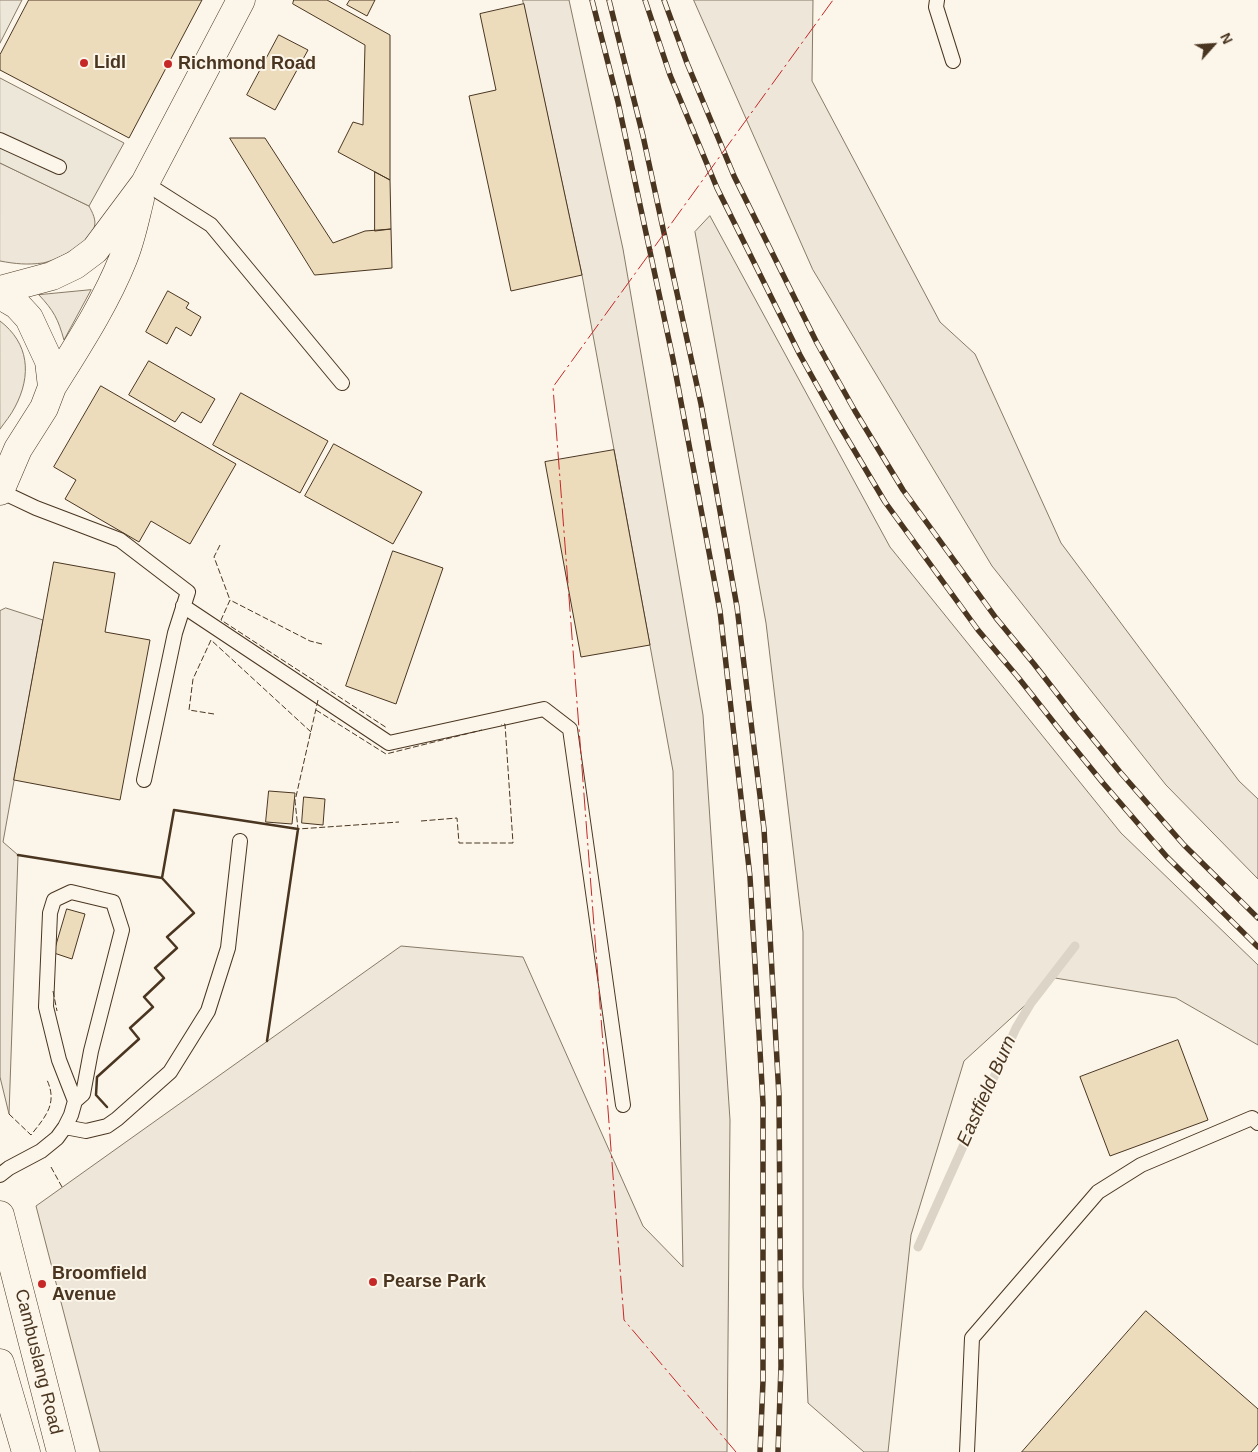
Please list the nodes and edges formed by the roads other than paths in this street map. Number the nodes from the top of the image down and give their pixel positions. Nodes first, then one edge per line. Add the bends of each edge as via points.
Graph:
1 (241, 0) edge
2 (937, 0) edge
3 (953, 61) dead end
4 (0, 140) edge
5 (59, 167) dead end
6 (145, 184) junction
7 (0, 290) edge
8 (0, 295) edge
9 (342, 383) dead end
10 (52, 386) junction
11 (9, 454) edge
12 (0, 491) edge
13 (183, 606) junction
14 (144, 780) dead end
15 (240, 841) dead end
16 (74, 1101) junction
17 (623, 1105) dead end
18 (1258, 1123) edge
19 (65, 1127) junction
20 (0, 1175) edge
21 (0, 1215) edge
22 (0, 1363) edge
23 (26, 1452) edge
24 (61, 1452) edge
25 (967, 1452) edge

1 - 6 main road
2 - 3 lane via 936,7
4 - 5 lane
6 - 7 main road via 95,250 75,265 52,276
6 - 9 lane via 212,225
6 - 10 main road via 124,258 99,309
8 - 10 main road via 30,318 49,360
10 - 11 main road via 44,408
11 - 12 main road
12 - 13 lane via 120,540 188,592
13 - 14 lane
13 - 17 lane via 389,743 544,710 570,729
15 - 19 lane via 228,948 208,1011 170,1072 117,1119 107,1126 86,1131
16 - 16 lane via 58,1060 46,1007 50,913 54,900 71,892 113,902 122,930 83,1094
16 - 19 lane
18 - 25 lane via 1252,1118 1141,1165 1098,1192 972,1338
19 - 20 lane via 41,1151
21 - 24 main road, Cambuslang Road
22 - 23 main road

